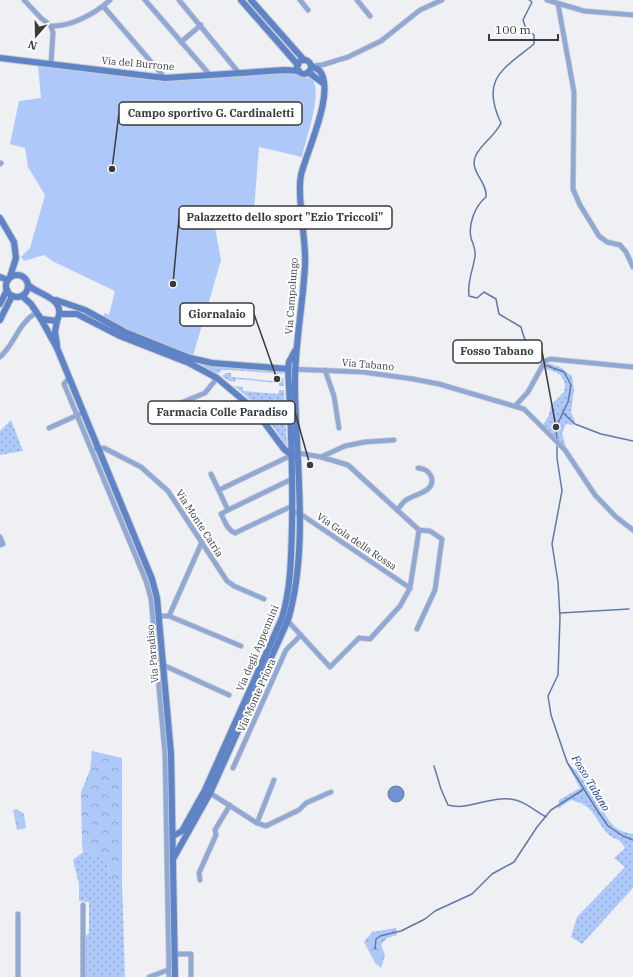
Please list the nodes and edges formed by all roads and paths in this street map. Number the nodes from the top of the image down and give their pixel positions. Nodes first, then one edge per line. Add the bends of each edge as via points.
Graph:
1 (24, 0) edge
2 (110, 0) edge
3 (145, 0) edge
4 (179, 0) edge
5 (241, 0) edge
6 (251, 0) edge
7 (300, 0) edge
8 (357, 0) edge
9 (442, 0) edge
10 (547, 0) edge
11 (558, 4) junction
12 (103, 6) junction
13 (308, 10) dead end
14 (633, 15) edge
15 (370, 16) dead end
16 (201, 25) junction
17 (51, 26) junction
18 (181, 42) junction
19 (0, 58) edge
20 (304, 60) junction
21 (51, 64) junction
22 (299, 68) junction
23 (310, 69) junction
24 (239, 73) junction
25 (210, 75) junction
26 (165, 78) junction
27 (0, 218) edge
28 (633, 267) edge
29 (0, 277) edge
30 (0, 282) edge
31 (8, 283) junction
32 (29, 286) junction
33 (12, 296) junction
34 (22, 296) junction
35 (56, 300) junction
36 (0, 304) edge
37 (36, 313) junction
38 (60, 314) junction
39 (41, 319) junction
40 (0, 320) edge
41 (57, 321) junction
42 (297, 346) junction
43 (57, 348) junction
44 (0, 357) edge
45 (633, 367) edge
46 (288, 369) junction
47 (295, 369) junction
48 (325, 370) junction
49 (217, 378) junction
50 (516, 405) junction
51 (156, 413) dead end
52 (81, 414) junction
53 (49, 428) dead end
54 (339, 428) dead end
55 (394, 440) dead end
56 (95, 449) junction
57 (298, 453) junction
58 (292, 455) junction
59 (322, 457) junction
60 (418, 468) dead end
61 (211, 474) dead end
62 (292, 479) junction
63 (219, 490) junction
64 (292, 509) junction
65 (228, 510) junction
66 (397, 510) junction
67 (299, 513) junction
68 (419, 530) junction
69 (633, 530) edge
70 (0, 537) edge
71 (202, 542) junction
72 (1, 545) edge
73 (410, 588) junction
74 (264, 599) dead end
75 (159, 616) junction
76 (170, 616) junction
77 (285, 619) junction
78 (417, 629) dead end
79 (301, 635) junction
80 (240, 646) dead end
81 (163, 665) junction
82 (229, 695) dead end
83 (168, 755) junction
84 (233, 768) dead end
85 (274, 780) dead end
86 (331, 792) dead end
87 (210, 793) junction
88 (230, 805) junction
89 (173, 822) junction
90 (257, 823) junction
91 (186, 825) junction
92 (173, 836) junction
93 (186, 837) junction
94 (173, 859) junction
95 (200, 880) dead end
96 (83, 905) dead end
97 (18, 914) dead end
98 (174, 954) junction
99 (168, 970) junction
100 (18, 977) edge
101 (83, 977) edge
102 (149, 977) edge
103 (169, 977) edge
104 (175, 977) edge
105 (191, 977) edge

1 - 17 street
2 - 12 street
3 - 18 street
4 - 16 street
5 - 22 street
6 - 20 street, Via Campolungo
7 - 13 street
8 - 15 street
9 - 23 street via 420,10 381,41 348,57
10 - 11 street
11 - 14 street via 584,11
11 - 28 street via 574,92 573,189 599,236 607,242 620,245
12 - 17 street via 60,26
12 - 26 street
16 - 18 street
16 - 24 street
17 - 21 street
18 - 25 street
19 - 21 street, Via del Burrone
20 - 22 street
20 - 23 street, Via Campolungo via 308,62
21 - 26 street, Via del Burrone
22 - 23 street, Via del Burrone via 302,73
22 - 24 street, Via del Burrone
23 - 42 street, Via Campolungo via 322,83 324,91 323,107 301,176 305,264
24 - 25 street, Via del Burrone
25 - 26 street, Via del Burrone
27 - 31 street via 14,242 16,258
29 - 31 street
30 - 31 street
31 - 32 street via 17,275 24,277
31 - 33 street
31 - 36 street
32 - 34 street
32 - 35 street, Via Tabano via 38,293
33 - 34 street
33 - 40 street
34 - 37 street
35 - 38 street
35 - 46 street, Via Tabano via 190,358 212,363
37 - 39 street
37 - 44 street via 25,320 13,343
38 - 41 street
38 - 49 street via 76,314 120,336 189,363
39 - 41 street
39 - 43 street
41 - 43 street
42 - 46 street, Via Campolungo
42 - 47 street, Via Campolungo
43 - 52 street, Via Paradiso
45 - 50 street via 556,358 545,360 528,392
46 - 47 street, Via Tabano
46 - 58 street, Via degli Appennini
47 - 48 street, Via Tabano
47 - 57 street, Via degli Appennini
48 - 50 street, Via Tabano via 413,379
48 - 54 street via 334,396
49 - 51 street via 205,393
49 - 58 street via 255,410 284,450
50 - 69 street, Via Tabano via 537,420 553,440 561,445 595,494 616,517
52 - 53 street
52 - 56 street, Via Paradiso
55 - 59 street via 345,446
56 - 71 street, Via Monte Catria via 104,448 141,467 168,491
56 - 75 street, Via Paradiso via 152,579
56 - 83 street via 151,599
57 - 58 street
57 - 59 street
57 - 67 street, Via degli Appennini
58 - 62 street, Via degli Appennini
58 - 63 street
59 - 66 street via 348,465
60 - 66 street via 425,469 430,474 432,480 429,488 424,493 406,500
61 - 63 street
62 - 64 street, Via degli Appennini
62 - 65 street
63 - 65 street
64 - 65 street via 238,532 232,532 228,528 221,514
64 - 67 street, Via Gola della Rossa
64 - 77 street, Via degli Appennini via 290,580
66 - 68 street
67 - 73 street, Via Gola della Rossa
67 - 77 street, Via degli Appennini via 297,580
68 - 73 street
68 - 78 street via 430,532 442,539 435,590
70 - 72 street
71 - 74 street, Via Monte Catria via 228,581
71 - 76 street
73 - 79 street via 400,606 370,638 359,638 330,666
75 - 76 street
75 - 81 street, Via Paradiso
76 - 80 street
77 - 79 street
77 - 87 street, Via degli Appennini
77 - 91 street, Via degli Appennini
79 - 84 street, Via Monte Priora via 286,650
81 - 82 street
81 - 83 street, Via Paradiso
83 - 89 street, Via Paradiso
83 - 99 street
85 - 90 street
86 - 90 street via 266,826
87 - 88 street
87 - 93 street, Via degli Appennini
88 - 90 street
88 - 95 street via 215,830 216,835 199,874
89 - 91 street via 181,826
89 - 92 street, Via Paradiso
91 - 92 street, Via degli Appennini
92 - 93 street via 181,839
92 - 94 street, Via Paradiso
93 - 94 street, Via degli Appennini
94 - 98 street, Via Paradiso
96 - 101 street
97 - 100 street
98 - 104 street, Via Paradiso
98 - 105 street via 191,954
99 - 102 street
99 - 103 street

